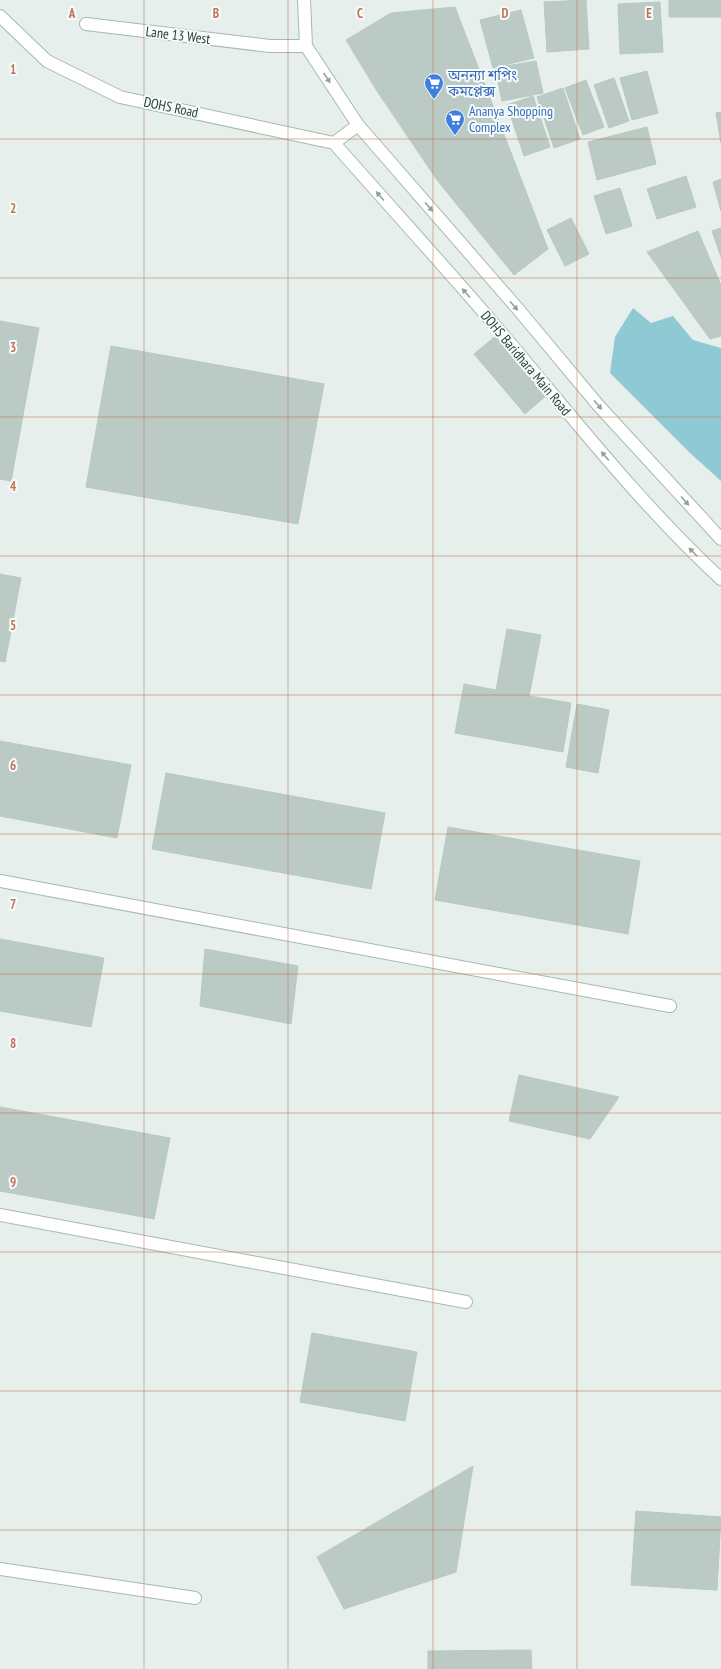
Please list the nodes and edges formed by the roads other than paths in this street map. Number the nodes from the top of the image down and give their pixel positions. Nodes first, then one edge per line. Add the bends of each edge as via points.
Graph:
1 (304, 0) edge
2 (0, 16) edge
3 (86, 24) dead end
4 (306, 46) junction
5 (358, 125) junction
6 (334, 144) junction
7 (721, 540) edge
8 (721, 579) edge
9 (0, 881) edge
10 (670, 1006) dead end
11 (0, 1215) edge
12 (466, 1302) dead end
13 (0, 1569) edge
14 (195, 1598) dead end

1 - 4 street
2 - 6 street, DOHS Road via 47,60 120,97
3 - 4 street, Lane 13 West via 270,46
4 -> 5 street, DOHS Baridhara Main Road
5 - 6 street
5 -> 7 street, DOHS Baridhara Main Road via 598,405
8 -> 6 street, DOHS Baridhara Main Road via 692,552 618,472 495,326
9 - 10 street
11 - 12 street
13 - 14 street

